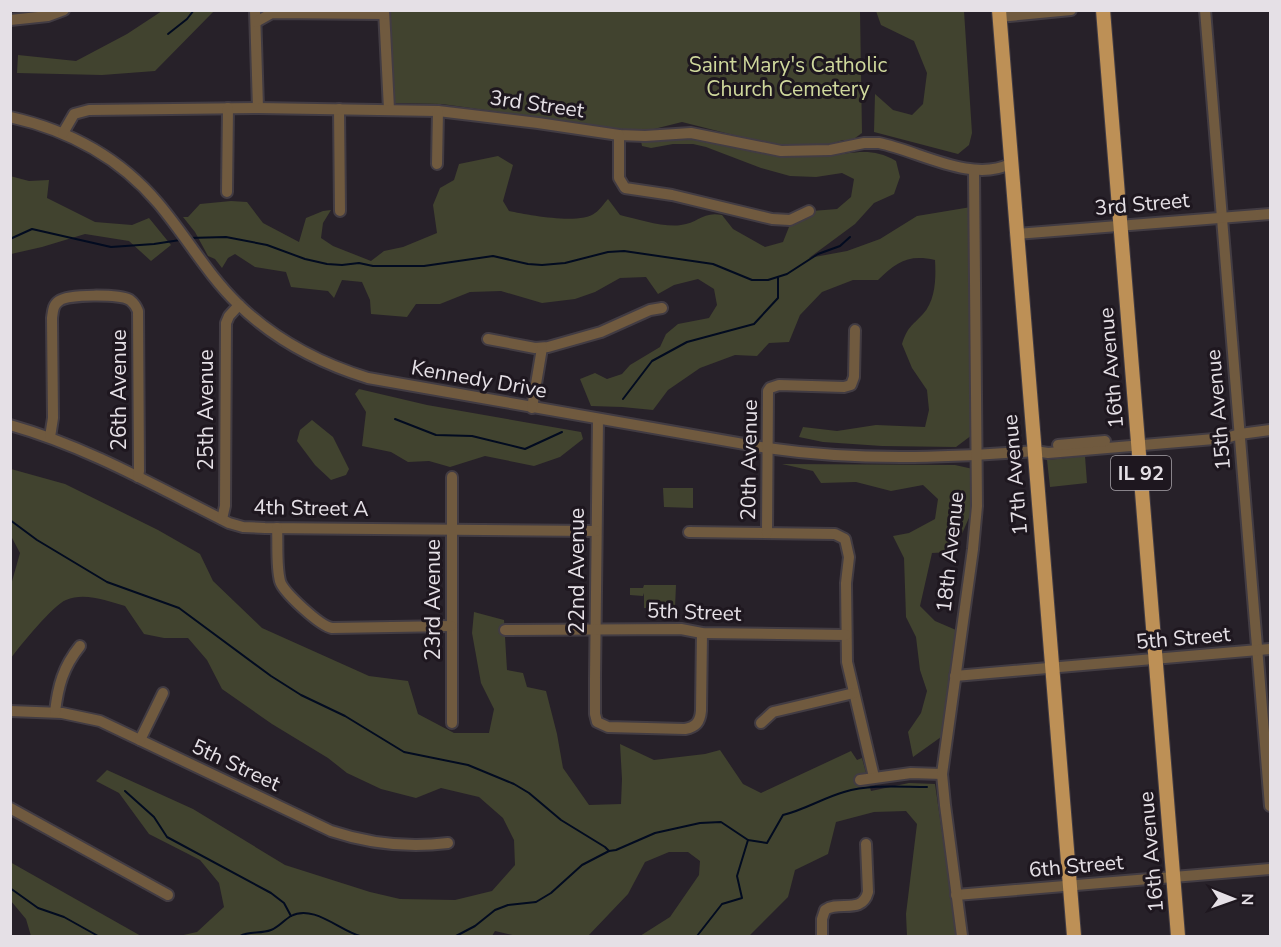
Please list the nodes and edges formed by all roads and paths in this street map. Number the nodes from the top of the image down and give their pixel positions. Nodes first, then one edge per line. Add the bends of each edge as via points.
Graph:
1 (64, 10) edge
2 (255, 10) edge
3 (1071, 10) edge
4 (1102, 10) edge
5 (1205, 10) edge
6 (384, 13) edge
7 (999, 14) edge
8 (10, 20) edge
9 (256, 22) junction
10 (228, 108) junction
11 (258, 108) junction
12 (339, 109) junction
13 (389, 109) junction
14 (438, 111) junction
15 (10, 117) edge
16 (63, 133) junction
17 (619, 135) junction
18 (437, 164) dead end
19 (1010, 164) junction
20 (974, 170) junction
21 (227, 192) dead end
22 (340, 211) dead end
23 (809, 211) dead end
24 (1270, 214) edge
25 (1222, 217) junction
26 (1120, 225) junction
27 (1016, 234) junction
28 (238, 304) junction
29 (662, 308) dead end
30 (855, 330) dead end
31 (488, 339) dead end
32 (542, 348) junction
33 (532, 408) junction
34 (598, 419) junction
35 (10, 425) edge
36 (1270, 430) edge
37 (1240, 434) junction
38 (50, 437) junction
39 (1138, 442) junction
40 (767, 448) junction
41 (1035, 451) junction
42 (977, 456) junction
43 (138, 477) junction
44 (452, 477) dead end
45 (222, 519) junction
46 (277, 528) junction
47 (452, 531) junction
48 (596, 531) junction
49 (689, 532) dead end
50 (767, 533) junction
51 (451, 627) junction
52 (596, 629) junction
53 (506, 630) dead end
54 (702, 633) junction
55 (846, 635) junction
56 (80, 646) dead end
57 (1270, 649) edge
58 (1257, 651) junction
59 (1156, 660) junction
60 (1052, 668) junction
61 (955, 676) junction
62 (163, 693) dead end
63 (854, 693) junction
64 (10, 711) edge
65 (55, 712) junction
66 (452, 723) dead end
67 (761, 723) dead end
68 (140, 740) junction
69 (942, 774) junction
70 (874, 777) junction
71 (860, 780) dead end
72 (1270, 806) edge
73 (10, 807) edge
74 (448, 843) dead end
75 (866, 844) dead end
76 (1270, 869) edge
77 (1174, 878) junction
78 (1070, 886) junction
79 (168, 895) dead end
80 (956, 895) junction
81 (822, 936) edge
82 (962, 936) edge
83 (1074, 936) edge
84 (1178, 936) edge

1 - 8 street
2 - 9 street
3 - 7 street
4 - 26 main road, 16th Avenue / IL 92
5 - 25 street, 15th Avenue
6 - 9 street via 272,13
6 - 13 street
7 - 19 main road, 17th Avenue
9 - 11 street
10 - 11 street, 3rd Street
10 - 16 street, 3rd Street via 89,110 74,114
10 - 21 street
11 - 12 street, 3rd Street
12 - 13 street, 3rd Street
12 - 22 street
13 - 14 street, 3rd Street
14 - 17 street, 3rd Street
14 - 18 street
15 - 16 street, Kennedy Drive
16 - 28 street, Kennedy Drive via 109,158 146,189
17 - 20 street, 3rd Street via 691,133 781,151 879,143
17 - 23 street via 619,178 625,188 772,219 790,220
19 - 20 street, 3rd Street via 993,170
19 - 27 main road, 17th Avenue
20 - 42 street, 18th Avenue
24 - 25 street, 3rd Street
25 - 26 street, 3rd Street
25 - 37 street, 15th Avenue
26 - 27 street, 3rd Street
26 - 39 main road, 16th Avenue / IL 92
27 - 41 main road, 17th Avenue
28 - 33 street, Kennedy Drive via 305,354 351,373
28 - 45 street, 25th Avenue via 226,323
29 - 32 street via 601,332
30 - 40 street, 20th Avenue via 855,376 851,385 770,388
31 - 32 street
32 - 33 street
33 - 34 street, Kennedy Drive
34 - 40 street, Kennedy Drive
34 - 48 street, 22nd Avenue
35 - 38 street, 4th Street A
36 - 37 street, Kennedy Drive
37 - 39 street, Kennedy Drive
37 - 58 street, 15th Avenue
38 - 43 street, 4th Street A
38 - 43 street, 26th Avenue via 52,318 56,303 70,297 127,299 138,311
39 - 41 street, Kennedy Drive via 1048,446
39 - 59 main road, 16th Avenue / IL 92
40 - 42 street, Kennedy Drive via 864,457
40 - 50 street, 20th Avenue
41 - 42 street, Kennedy Drive
41 - 60 main road, 17th Avenue
42 - 61 street, 18th Avenue via 974,549
43 - 45 street, 4th Street A
44 - 47 street, 23rd Avenue
45 - 46 street, 4th Street A via 243,526
46 - 47 street, 4th Street A
46 - 51 street via 281,585 320,624
47 - 48 street, 4th Street A
47 - 51 street, 23rd Avenue
48 - 52 street, 22nd Avenue
49 - 50 street
50 - 55 street via 835,534 845,539 849,557
51 - 66 street, 23rd Avenue
52 - 53 street, 5th Street
52 - 54 street, 5th Street via 681,629
52 - 54 street, 22nd Avenue via 595,714 597,722 608,727 685,729 699,723
54 - 55 street, 5th Street
55 - 63 street
56 - 65 street via 64,668
57 - 58 street, 5th Street
58 - 59 street, 5th Street
58 - 72 street, 15th Avenue
59 - 60 street, 5th Street
59 - 77 main road, 16th Avenue / IL 92
60 - 61 street, 5th Street
60 - 78 main road, 17th Avenue
61 - 69 street, 18th Avenue
62 - 68 street
63 - 67 street via 773,712
63 - 70 street
64 - 65 street, 5th Street
65 - 68 street, 5th Street via 100,721
68 - 74 street, 5th Street via 351,838 410,846
69 - 70 street
69 - 80 street, 18th Avenue
70 - 71 street
73 - 79 street
75 - 81 street via 867,898 856,906 825,910
76 - 77 street, 6th Street
77 - 78 street, 6th Street
77 - 84 main road, 16th Avenue / IL 92
78 - 80 street, 6th Street
78 - 83 main road, 17th Avenue
80 - 82 street, 18th Avenue

